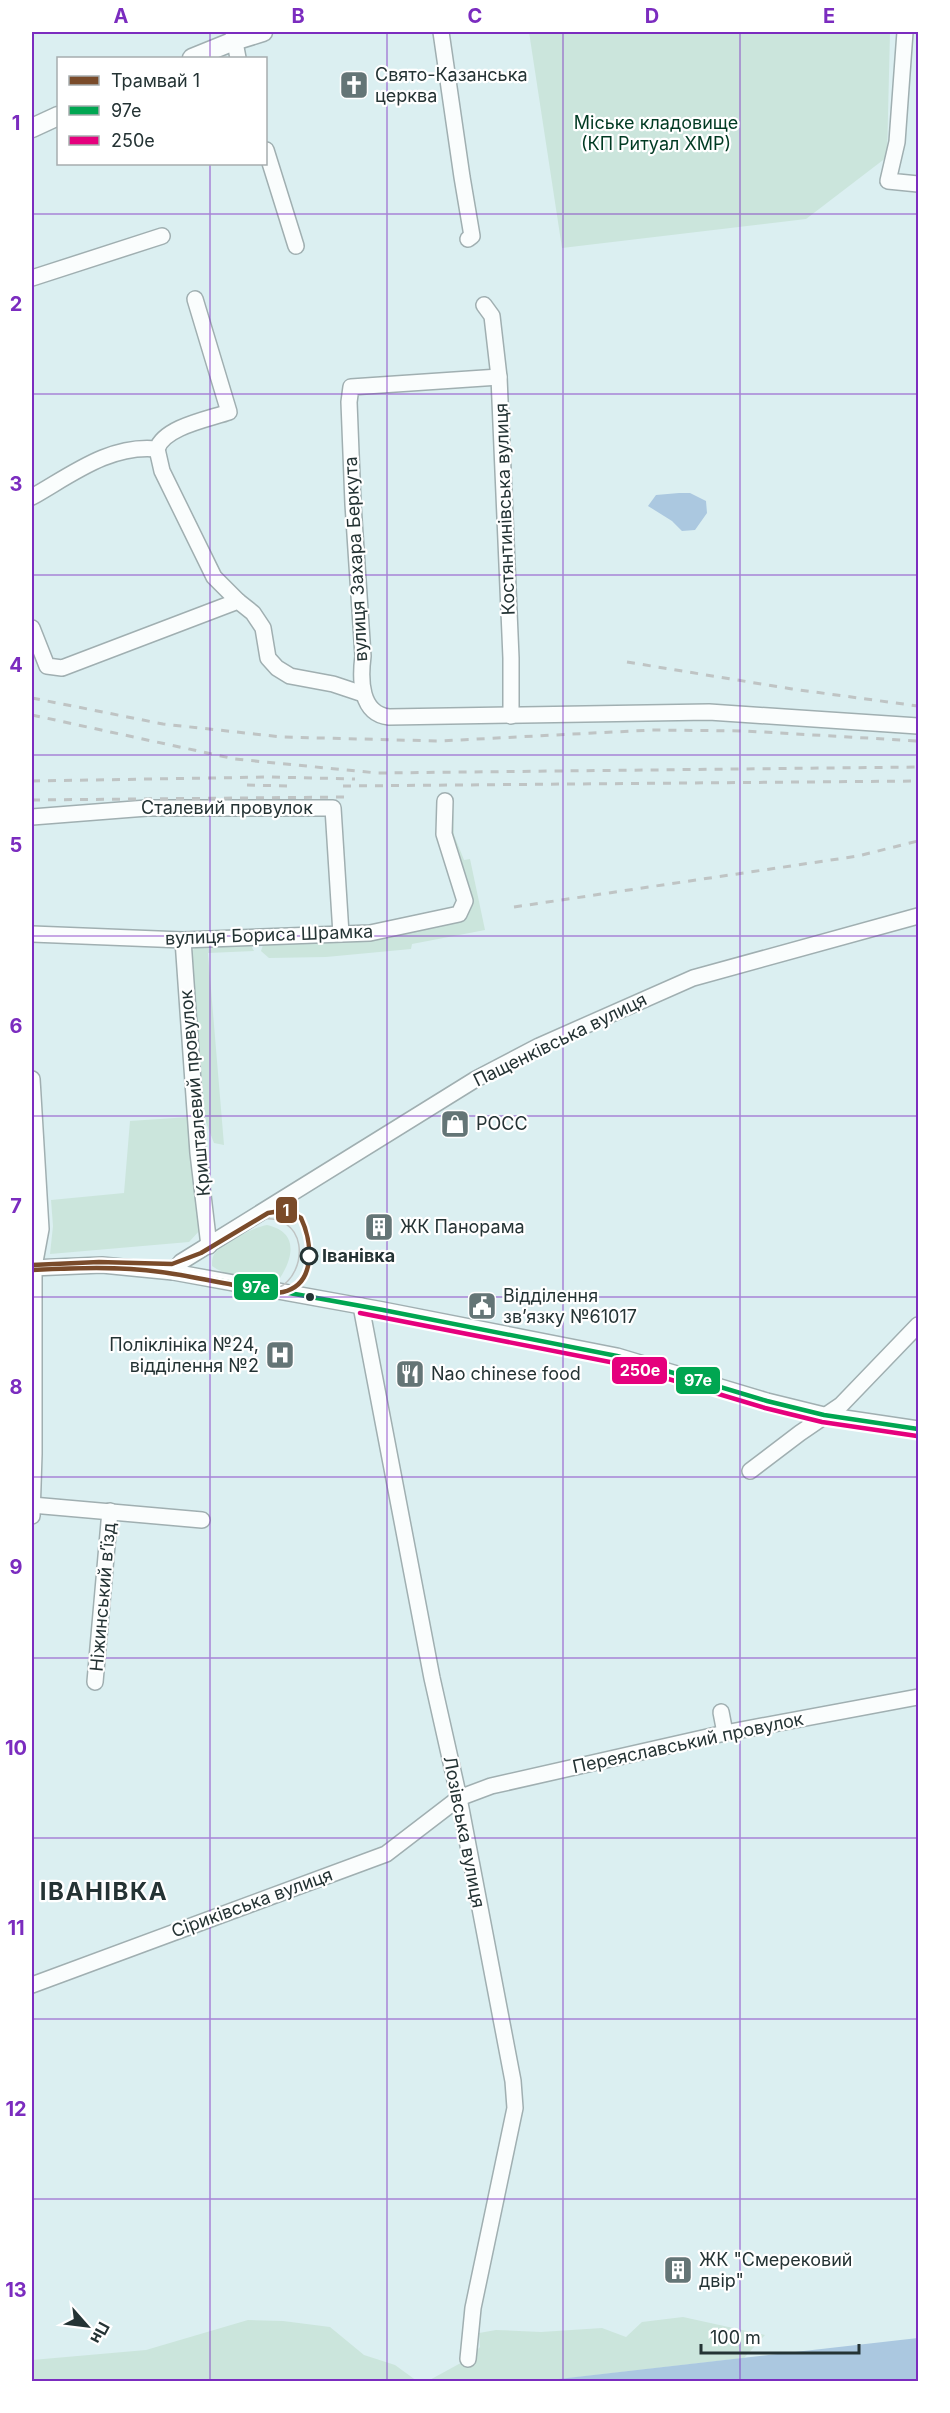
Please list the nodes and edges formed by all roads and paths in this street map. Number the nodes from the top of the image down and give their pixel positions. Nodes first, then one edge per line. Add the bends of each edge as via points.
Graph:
1 (263, 32) edge
2 (441, 32) edge
3 (905, 32) edge
4 (235, 44) edge
5 (195, 57) edge
6 (57, 116) edge
7 (32, 128) edge
8 (267, 153) edge
9 (918, 184) edge
10 (162, 236) dead end
11 (468, 239) dead end
12 (296, 246) dead end
13 (32, 278) edge
14 (195, 299) dead end
15 (484, 304) dead end
16 (499, 377) junction
17 (157, 449) junction
18 (32, 497) edge
19 (238, 600) junction
20 (32, 628) edge
21 (363, 694) junction
22 (511, 716) junction
23 (918, 726) edge
24 (445, 801) dead end
25 (32, 817) edge
26 (918, 916) edge
27 (32, 933) edge
28 (341, 934) junction
29 (183, 940) junction
30 (32, 1079) edge
31 (209, 1246) junction
32 (33, 1268) edge
33 (173, 1272) junction
34 (361, 1306) junction
35 (918, 1325) edge
36 (824, 1415) junction
37 (918, 1429) edge
38 (750, 1471) dead end
39 (32, 1505) edge
40 (110, 1511) junction
41 (32, 1516) edge
42 (202, 1520) dead end
43 (95, 1682) dead end
44 (918, 1697) edge
45 (721, 1712) dead end
46 (725, 1733) junction
47 (459, 1798) junction
48 (32, 1984) edge
49 (468, 2359) dead end

1 - 4 main road
2 - 11 street via 472,236
3 - 9 street via 897,142 888,181
4 - 5 main road
6 - 7 main road
8 - 12 street
10 - 13 street
14 - 17 street via 229,412 165,436
15 - 16 street, Костянтинівська вулиця via 492,316
16 - 21 street, вулиця Захара Беркута via 351,387
16 - 22 street, Костянтинівська вулиця
17 - 18 street via 140,447 112,452
17 - 19 street via 162,471 214,577
19 - 20 street via 62,668 47,666
19 - 21 street via 263,628 268,658 277,668 290,676
21 - 22 street via 372,711 381,716
22 - 23 street via 709,712
24 - 28 street, вулиця Бориса Шрамка via 444,834 465,901 459,914 370,933
25 - 28 street, Сталевий провулок via 147,808 333,808
26 - 31 street, Пащенківська вулиця via 693,978 539,1046 476,1079
27 - 29 street, вулиця Бориса Шрамка
28 - 29 street, вулиця Бориса Шрамка
29 - 31 street, Кришталевий провулок via 198,1153
30 - 32 street via 41,1229
31 - 33 street, Пащенківська вулиця via 181,1262
32 - 33 street via 102,1265
32 - 39 street
33 - 34 street
34 - 36 street via 617,1356
34 - 47 street, Лозівська вулиця via 432,1678
35 - 36 street via 841,1405
36 - 37 street
36 - 38 street
39 - 40 street
39 - 41 street
40 - 42 street
40 - 43 street, Ніжинський в’їзд
44 - 46 street, Переяславський провулок
45 - 46 street
46 - 47 street, Переяславський провулок via 491,1786
47 - 48 street, Сіриківська вулиця via 386,1854
47 - 49 street, Лозівська вулиця via 515,2108 473,2308

